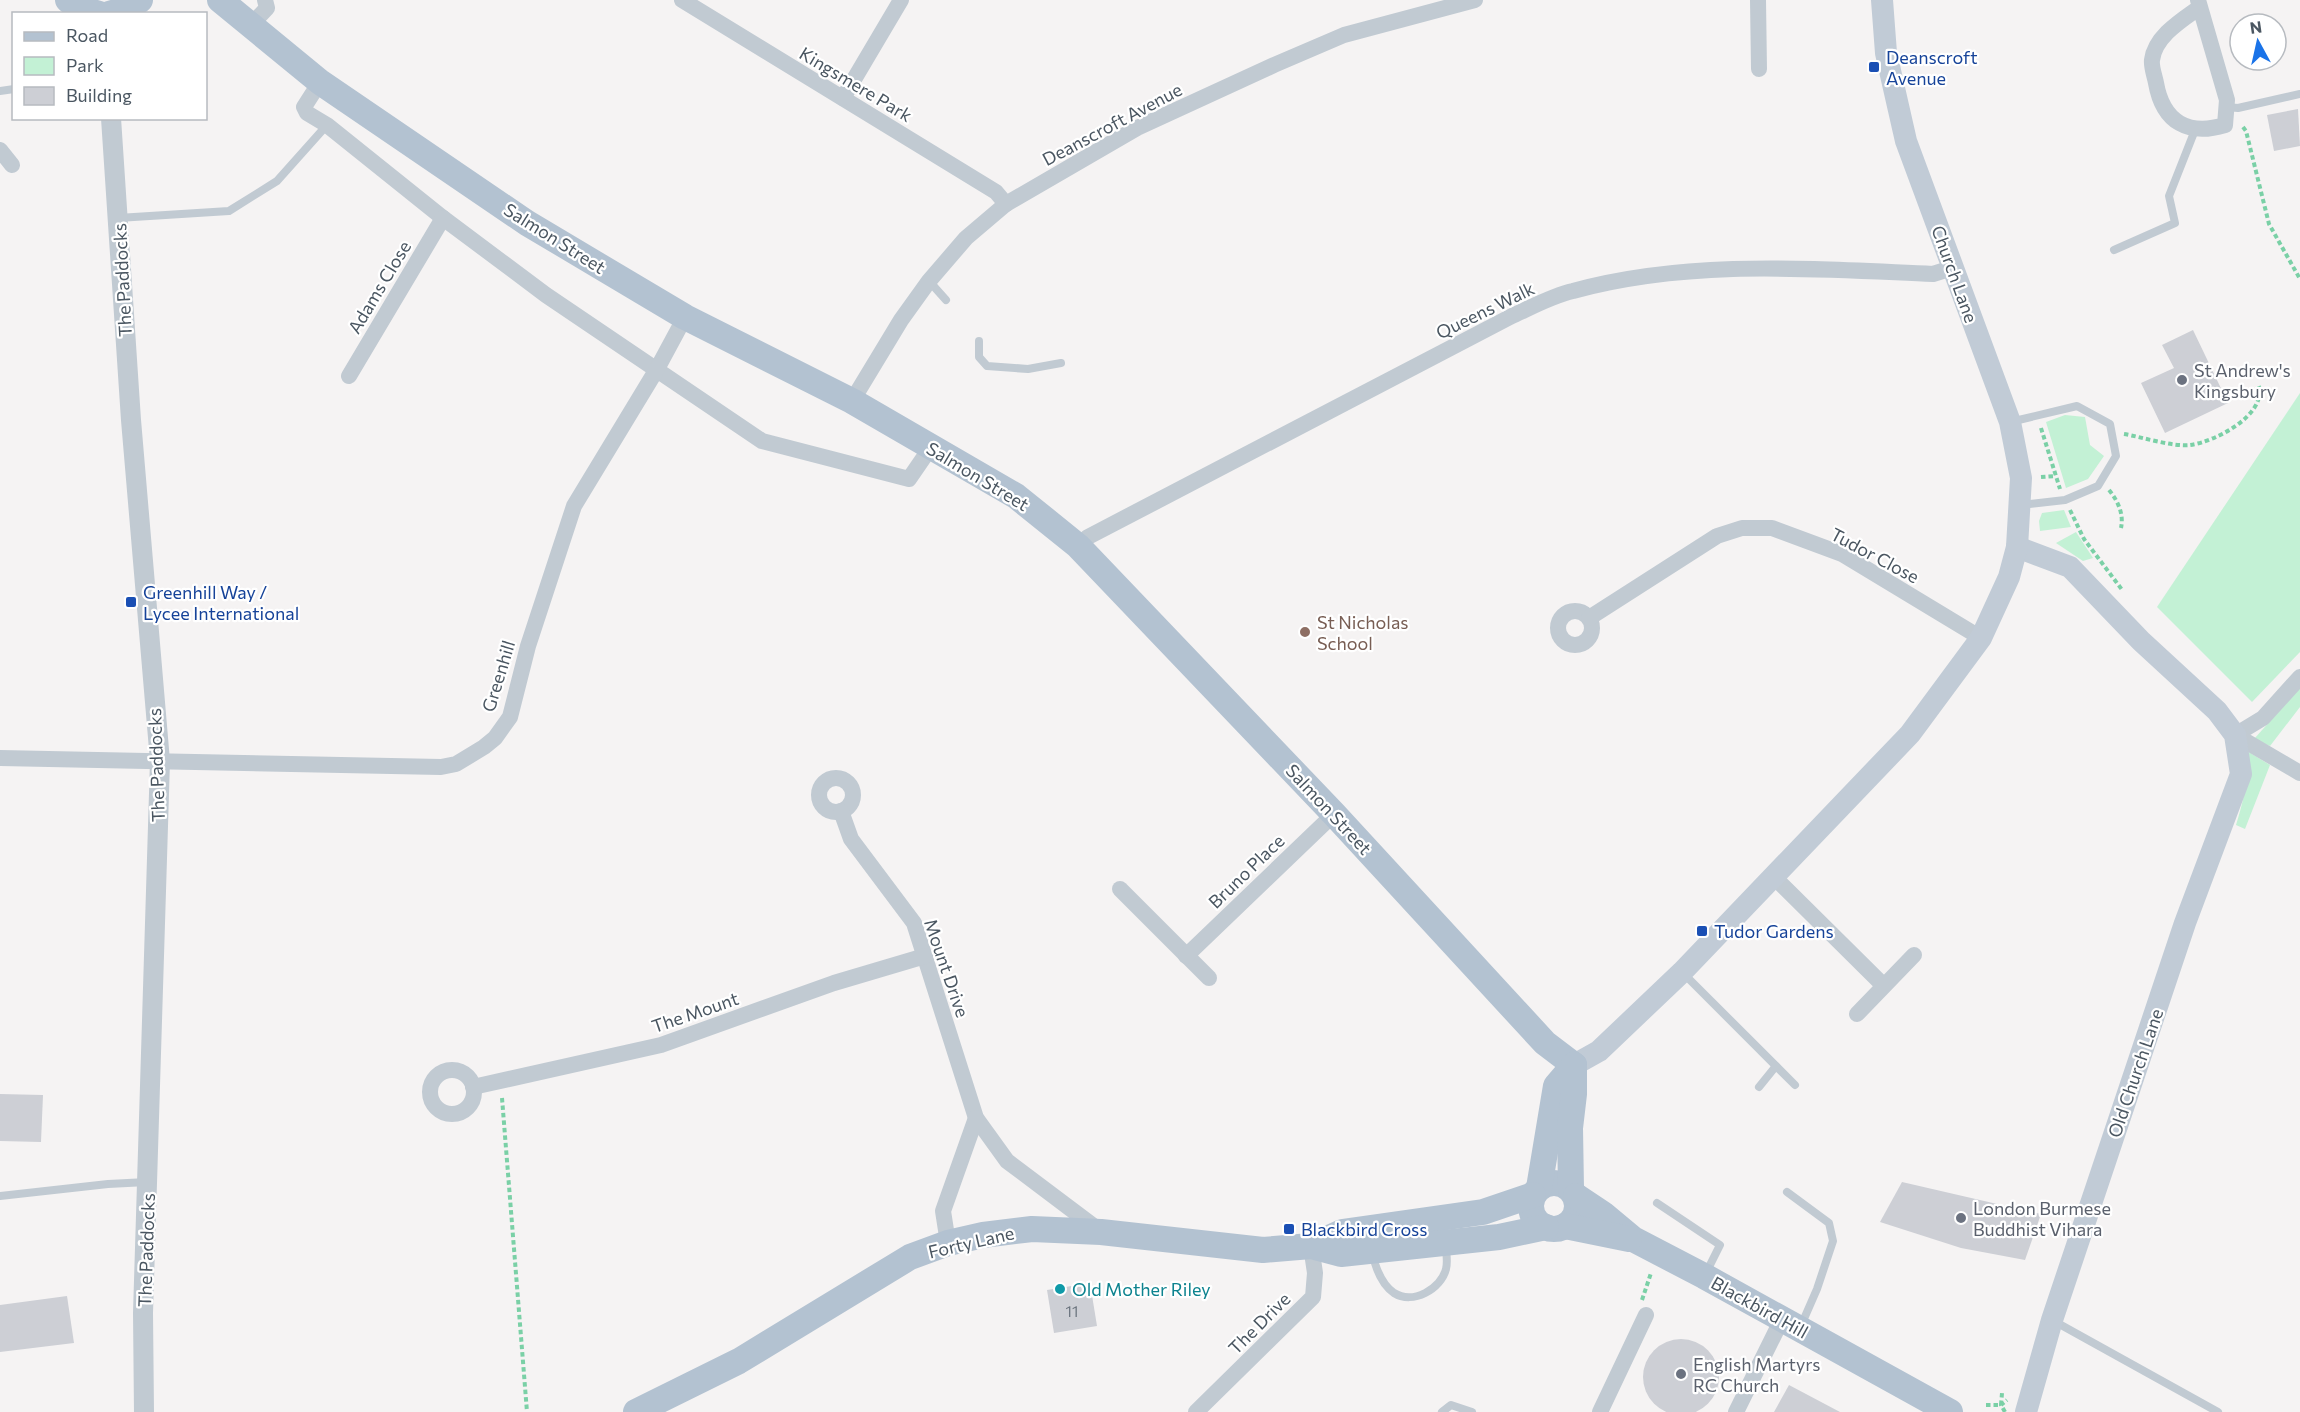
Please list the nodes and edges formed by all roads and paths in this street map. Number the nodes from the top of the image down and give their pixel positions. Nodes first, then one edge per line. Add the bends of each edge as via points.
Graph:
1 (68, 0) edge
2 (140, 0) edge
3 (220, 0) edge
4 (265, 0) edge
5 (682, 0) edge
6 (901, 0) edge
7 (1475, 0) edge
8 (1758, 0) edge
9 (1882, 0) edge
10 (2199, 3) edge
11 (92, 12) edge
12 (115, 12) edge
13 (251, 25) junction
14 (1759, 69) dead end
15 (320, 82) junction
16 (2300, 94) edge
17 (843, 98) junction
18 (2227, 107) junction
19 (111, 120) edge
20 (327, 125) junction
21 (2195, 130) junction
22 (0, 150) edge
23 (12, 165) dead end
24 (1006, 204) junction
25 (118, 218) junction
26 (443, 219) junction
27 (2114, 250) dead end
28 (1952, 268) junction
29 (2300, 279) edge
30 (929, 281) junction
31 (945, 300) dead end
32 (685, 317) junction
33 (979, 342) dead end
34 (1061, 363) dead end
35 (657, 369) junction
36 (349, 376) dead end
37 (2259, 386) dead end
38 (852, 401) junction
39 (2010, 422) junction
40 (2112, 431) junction
41 (931, 447) junction
42 (2055, 476) junction
43 (2034, 478) dead end
44 (2102, 480) junction
45 (2065, 500) junction
46 (2021, 505) junction
47 (2121, 528) dead end
48 (1078, 546) junction
49 (2017, 547) junction
50 (2128, 600) dead end
51 (1589, 618) dead end
52 (1981, 638) junction
53 (2300, 677) edge
54 (2235, 735) junction
55 (0, 758) edge
56 (160, 761) junction
57 (2300, 773) edge
58 (841, 811) dead end
59 (1334, 814) junction
60 (1773, 876) junction
61 (1120, 889) dead end
62 (1914, 954) dead end
63 (925, 956) junction
64 (1186, 956) junction
65 (1682, 972) junction
66 (1209, 978) dead end
67 (1884, 986) junction
68 (1857, 1014) dead end
69 (1574, 1065) junction
70 (1776, 1066) junction
71 (501, 1082) junction
72 (1795, 1085) dead end
73 (1759, 1087) dead end
74 (473, 1088) dead end
75 (976, 1119) junction
76 (148, 1182) junction
77 (1536, 1192) junction
78 (1787, 1192) dead end
79 (1574, 1193) junction
80 (0, 1196) edge
81 (1657, 1203) dead end
82 (1556, 1227) junction
83 (1101, 1232) junction
84 (1633, 1239) junction
85 (1446, 1242) junction
86 (948, 1243) junction
87 (1311, 1246) junction
88 (1371, 1250) junction
89 (1658, 1253) junction
90 (1704, 1276) junction
91 (1646, 1315) joint
92 (2052, 1320) junction
93 (1791, 1324) junction
94 (2002, 1393) dead end
95 (1986, 1405) dead end
96 (2001, 1405) junction
97 (1935, 1407) edge
98 (144, 1412) edge
99 (526, 1412) edge
100 (636, 1412) edge
101 (1196, 1412) edge
102 (1442, 1412) edge
103 (1472, 1412) edge
104 (1600, 1412) edge
105 (1736, 1412) edge
106 (2005, 1412) edge
107 (2026, 1412) edge
108 (2218, 1412) edge

1 - 11 main road via 77,8
2 - 12 main road
3 - 13 main road, Salmon Street
4 - 13 street via 267,8
5 - 17 street, Kingsmere Park
6 - 17 street
7 - 24 street, Deanscroft Avenue via 1344,35 1274,65 1137,128
8 - 14 street
9 - 28 main road, Church Lane via 1886,53 1906,141
10 - 18 street
10 - 21 street via 2161,40 2152,60 2158,94 2171,119
13 - 15 main road, Salmon Street
15 - 20 street via 304,110
15 - 32 main road, Salmon Street via 527,223
16 - 18 lane
17 - 24 street, Kingsmere Park via 996,192
18 - 21 street via 2225,124
18 - 29 path via 2246,131 2269,224
19 - 25 street, The Paddocks
20 - 25 lane via 277,182 229,211
20 - 26 street
21 - 27 lane via 2169,196 2175,223
22 - 23 street
24 - 30 street, Deanscroft Avenue via 966,238
25 - 56 street, The Paddocks
26 - 35 street via 546,295
26 - 36 street, Adams Close
28 - 39 main road, Church Lane
28 - 48 street, Queens Walk via 1933,274 1785,267 1653,273 1571,291 1499,323 1088,537
30 - 31 lane
30 - 38 street, Deanscroft Avenue
32 - 35 street, Greenhill
32 - 38 main road, Salmon Street
33 - 34 lane via 979,357 987,366 1028,369
35 - 41 street via 762,441 909,479
35 - 56 street, Greenhill via 574,506 528,646 510,717 484,747 456,764 441,766
37 - 40 path via 2254,413 2226,432 2190,445
38 - 41 main road, Salmon Street
39 - 40 lane via 2077,406 2110,424
39 - 42 path via 2040,426
39 - 46 main road, Church Lane via 2020,470
40 - 44 lane via 2116,456
41 - 48 main road, Salmon Street via 1016,496
42 - 43 path
42 - 45 path
44 - 45 lane via 2098,486
44 - 47 path via 2117,500 2123,520
45 - 46 lane
45 - 50 path via 2084,539
46 - 49 main road, Church Lane
48 - 59 main road, Salmon Street
49 - 52 main road via 2009,577
49 - 54 main road, Old Church Lane via 2070,567 2141,641 2217,711
51 - 52 street, Tudor Close via 1717,536 1742,528 1772,528 1842,554
52 - 60 main road via 1910,734
53 - 54 street via 2263,718
54 - 57 street
54 - 92 main road, Old Church Lane via 2241,774 2185,923
55 - 56 street, Greenhill
56 - 76 street, The Paddocks
58 - 63 street, Mount Drive via 851,839 914,923
59 - 64 street, Bruno Place
59 - 69 main road, Salmon Street via 1545,1043
60 - 65 main road
60 - 67 street
61 - 64 street
62 - 67 street
63 - 71 street, The Mount via 834,983 660,1045
63 - 75 street, Mount Drive
64 - 66 street
65 - 69 main road via 1599,1052
65 - 70 lane
67 - 68 street
69 - 77 main road via 1556,1086
69 - 79 main road via 1570,1128
70 - 72 lane
70 - 73 lane
71 - 74 street, The Mount
71 - 99 path
75 - 83 street, Mount Drive via 1007,1161
75 - 86 street via 943,1211
76 - 80 lane
76 - 98 street, The Paddocks
77 - 79 main road via 1556,1182
77 - 82 main road via 1532,1213 1537,1222
77 - 87 main road, Forty Lane via 1483,1212 1342,1232
78 - 93 lane via 1830,1223 1833,1241 1817,1289
79 - 82 main road via 1577,1212
79 - 84 main road, Blackbird Hill
81 - 90 lane via 1720,1245
82 - 84 main road, Blackbird Hill
82 - 85 main road, Forty Lane
83 - 86 main road, Forty Lane via 1032,1229
83 - 87 main road, Forty Lane via 1263,1250
84 - 89 main road, Blackbird Hill
85 - 88 main road, Forty Lane
85 - 88 lane via 1447,1268 1439,1285 1409,1296 1395,1294 1387,1287
86 - 100 main road, Forty Lane via 910,1257 739,1361
87 - 88 main road, Forty Lane via 1341,1254
87 - 101 street, The Drive via 1313,1297
89 - 90 main road, Blackbird Hill
89 - 91 path via 1640,1308
90 - 93 main road, Blackbird Hill
91 - 104 street
92 - 107 main road, Old Church Lane
92 - 108 lane
93 - 97 main road, Blackbird Hill
93 - 105 street
94 - 96 path
95 - 96 path
96 - 106 path
102 - 103 lane via 1451,1405

